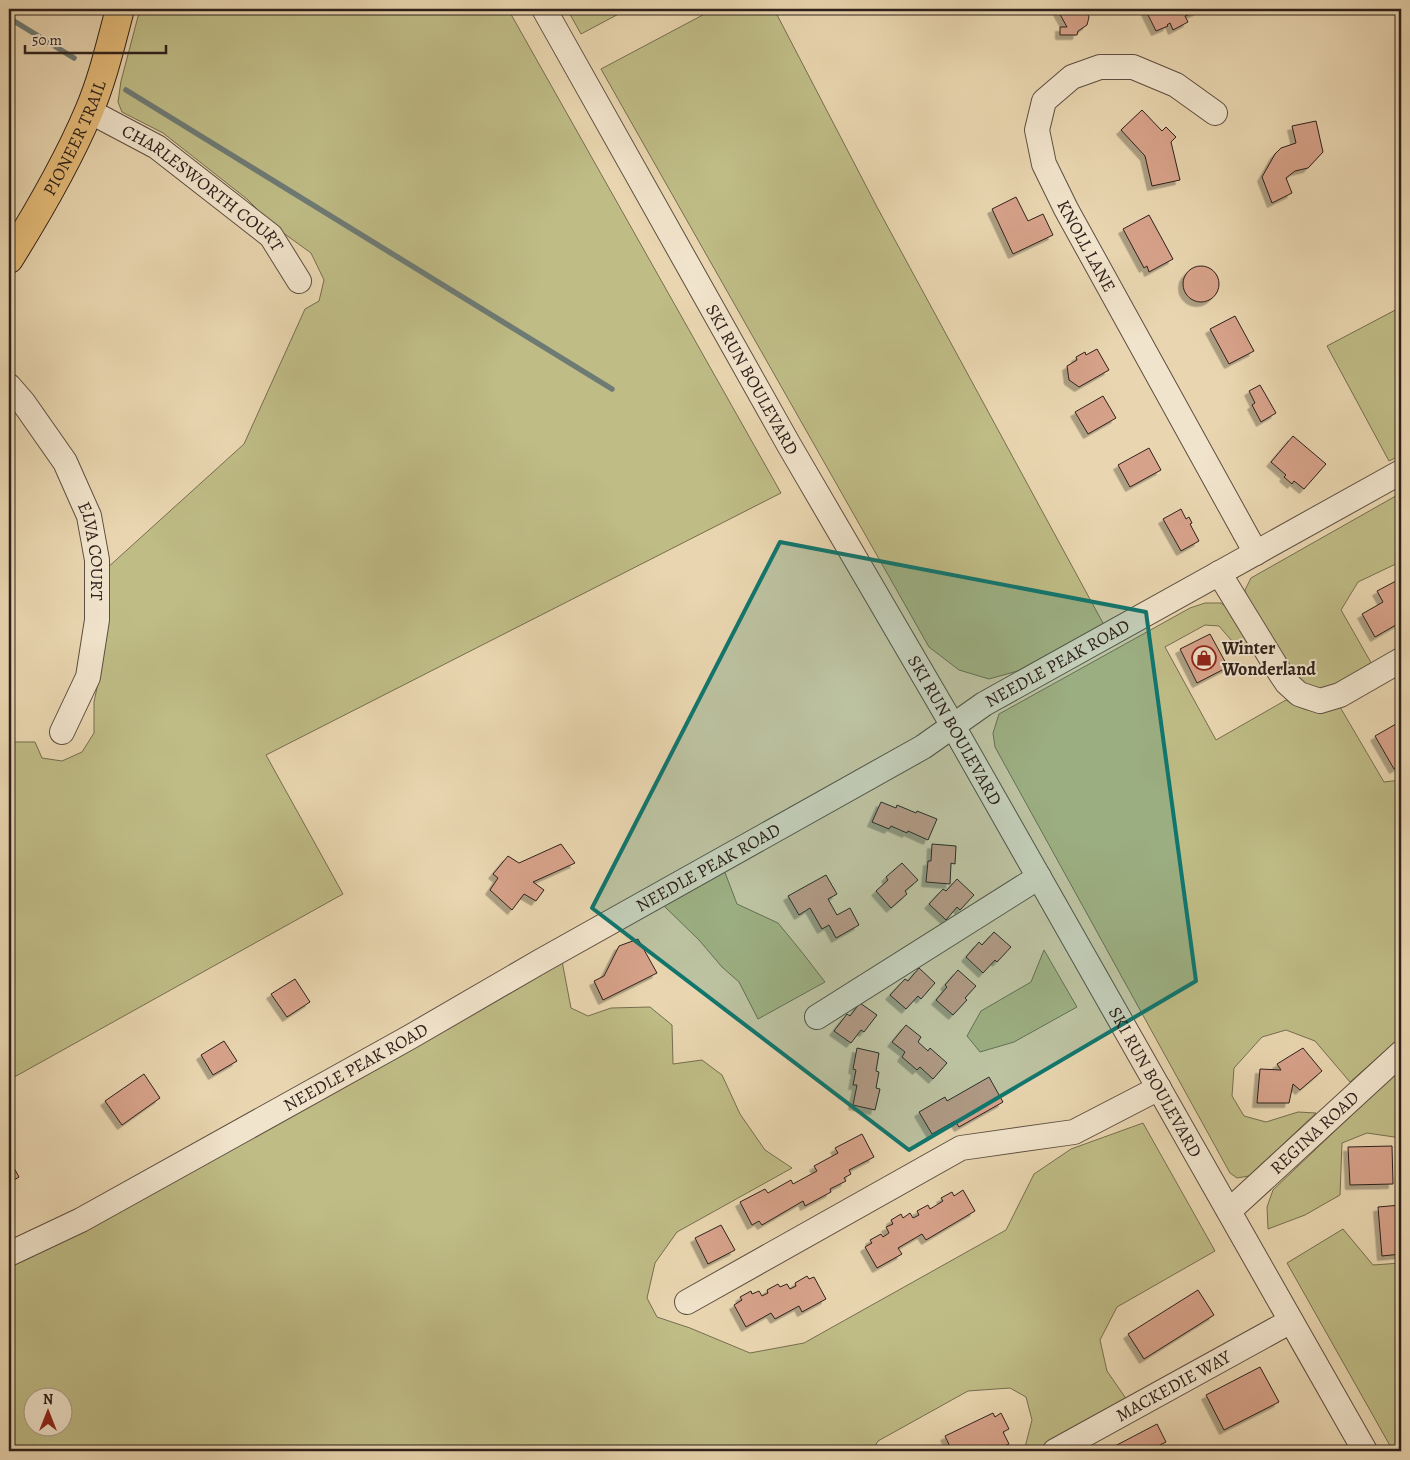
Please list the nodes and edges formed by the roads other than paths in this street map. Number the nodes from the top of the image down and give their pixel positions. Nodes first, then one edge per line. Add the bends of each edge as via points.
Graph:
1 (120, 9) edge
2 (544, 9) edge
3 (89, 111) junction
4 (1215, 114) dead end
5 (9, 259) edge
6 (299, 281) dead end
7 (9, 386) edge
8 (1401, 472) edge
9 (1256, 553) junction
10 (1219, 573) junction
11 (1401, 660) edge
12 (953, 726) junction
13 (62, 732) dead end
14 (1039, 877) junction
15 (817, 1016) dead end
16 (1401, 1053) edge
17 (1159, 1088) junction
18 (1229, 1211) junction
19 (9, 1254) edge
20 (687, 1302) dead end
21 (1291, 1321) junction
22 (1055, 1451) edge
23 (1365, 1451) edge

1 - 3 main road, PIONEER TRAIL
2 - 12 street, SKI RUN BOULEVARD via 788,445
3 - 5 main road, PIONEER TRAIL via 60,174
3 - 6 street, CHARLESWORTH COURT via 157,147 271,236
4 - 9 street, KNOLL LANE via 1176,85 1134,67 1100,66 1072,78 1044,101 1037,130 1044,164 1066,209
7 - 13 street, ELVA COURT via 65,462 89,516 97,560 97,620 88,678
8 - 9 street, NEEDLE PEAK ROAD
9 - 10 street, NEEDLE PEAK ROAD
10 - 11 street via 1287,683 1299,694 1320,701 1340,695
10 - 12 street, NEEDLE PEAK ROAD via 984,704
12 - 14 street, SKI RUN BOULEVARD
12 - 19 street, NEEDLE PEAK ROAD via 923,747 410,1038 81,1220
14 - 15 street
14 - 17 street, SKI RUN BOULEVARD
16 - 18 street, REGINA ROAD
17 - 18 street, SKI RUN BOULEVARD
17 - 20 street via 1074,1132 961,1148
18 - 21 street, SKI RUN BOULEVARD
21 - 22 street, MACKEDIE WAY
21 - 23 street, SKI RUN BOULEVARD

